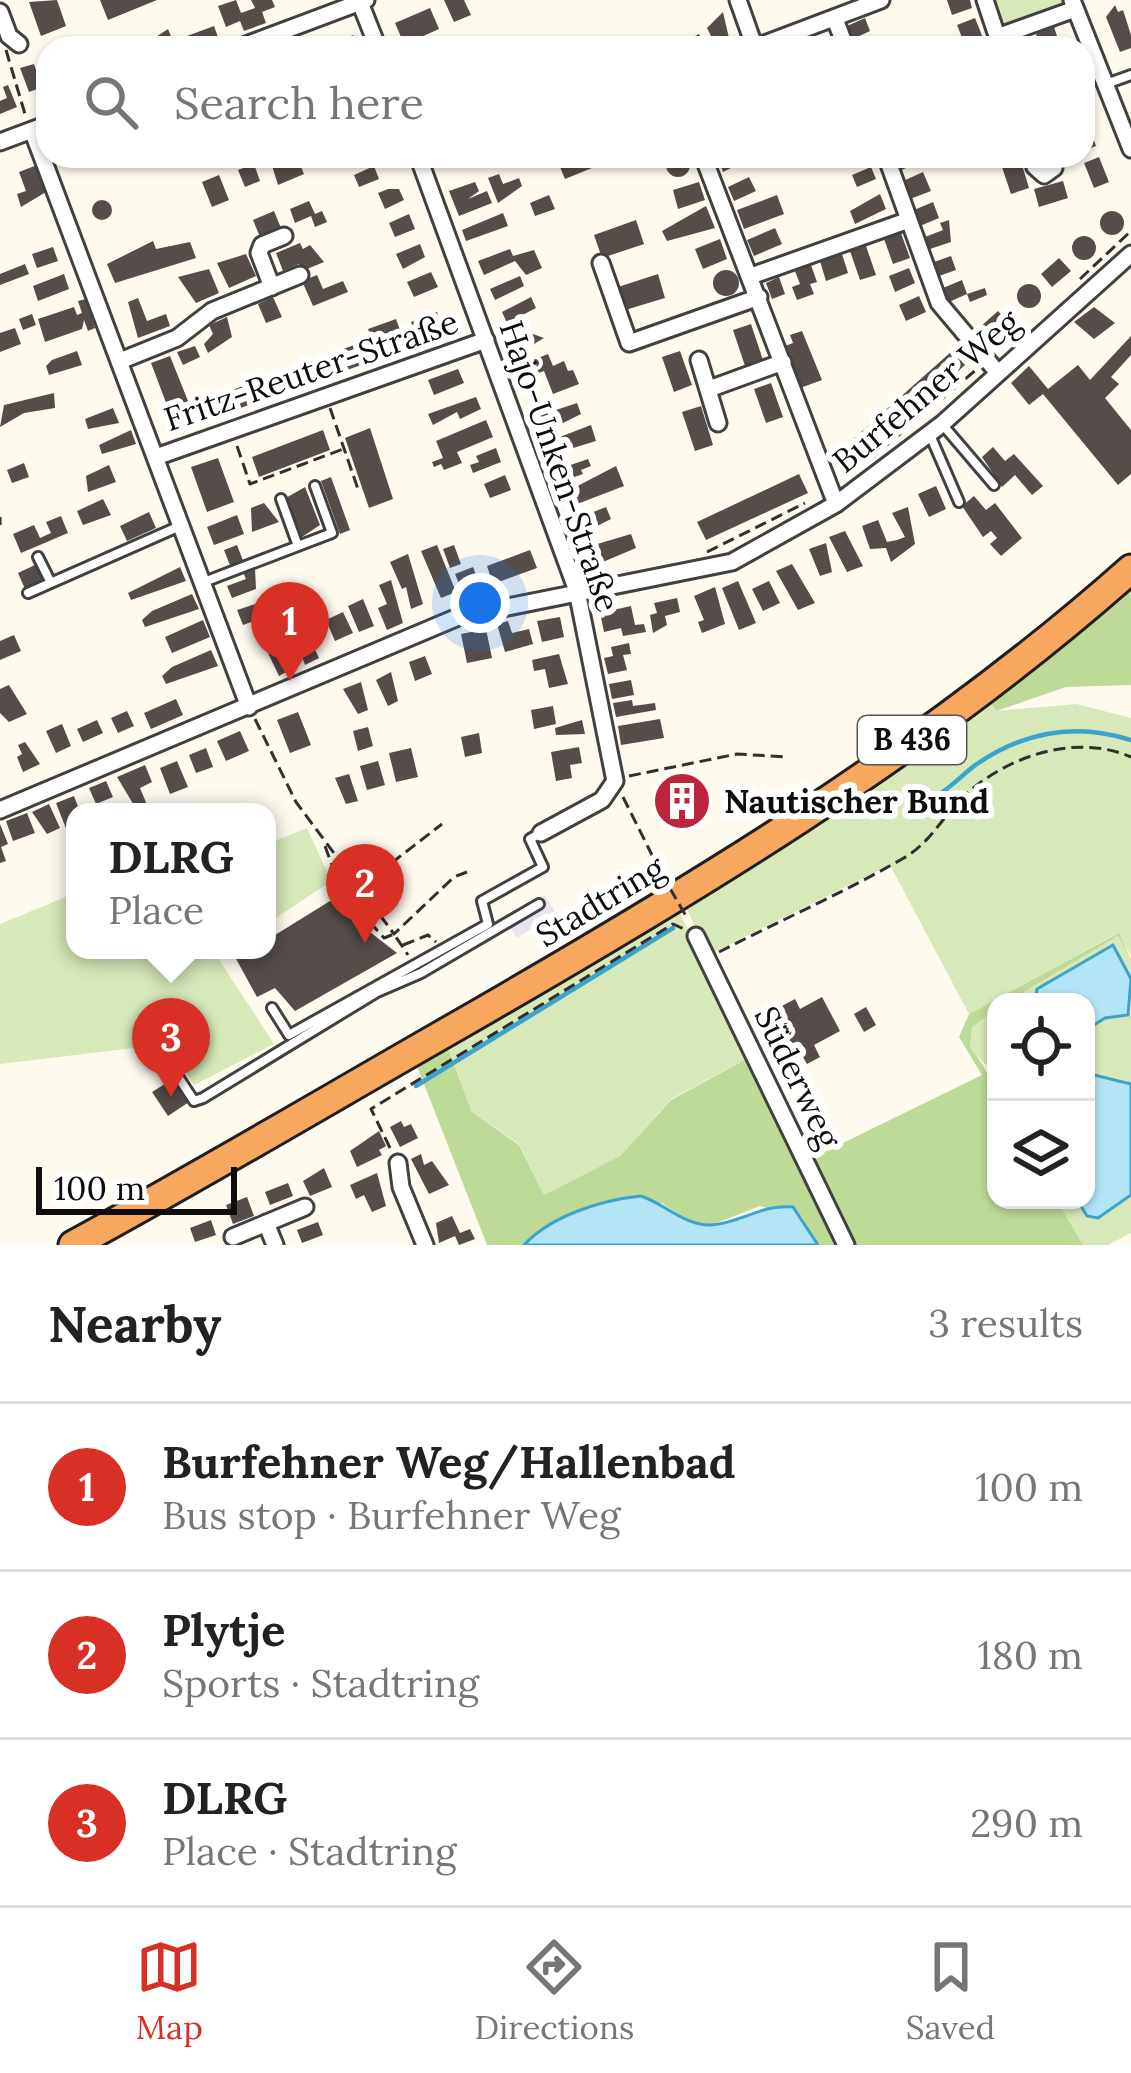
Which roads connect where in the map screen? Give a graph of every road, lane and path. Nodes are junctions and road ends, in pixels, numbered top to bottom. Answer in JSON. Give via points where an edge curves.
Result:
{"nodes":[{"id":1,"x":738,"y":0,"type":"edge"},
{"id":2,"x":881,"y":0,"type":"edge"},
{"id":3,"x":985,"y":0,"type":"edge"},
{"id":4,"x":362,"y":1,"type":"edge"},
{"id":5,"x":1074,"y":4,"type":"edge"},
{"id":6,"x":0,"y":12,"type":"edge"},
{"id":7,"x":835,"y":19,"type":"junction"},
{"id":8,"x":270,"y":36,"type":"edge"},
{"id":9,"x":374,"y":36,"type":"edge"},
{"id":10,"x":750,"y":36,"type":"edge"},
{"id":11,"x":788,"y":36,"type":"edge"},
{"id":12,"x":841,"y":36,"type":"edge"},
{"id":13,"x":997,"y":36,"type":"edge"},
{"id":14,"x":1011,"y":36,"type":"edge"},
{"id":15,"x":1087,"y":36,"type":"edge"},
{"id":16,"x":14,"y":40,"type":"joint"},
{"id":17,"x":1095,"y":56,"type":"edge"},
{"id":18,"x":1131,"y":75,"type":"edge"},
{"id":19,"x":1106,"y":84,"type":"junction"},
{"id":20,"x":36,"y":119,"type":"edge"},
{"id":21,"x":36,"y":128,"type":"edge"},
{"id":22,"x":0,"y":142,"type":"edge"},
{"id":23,"x":1131,"y":148,"type":"edge"},
{"id":24,"x":54,"y":168,"type":"edge"},
{"id":25,"x":422,"y":168,"type":"edge"},
{"id":26,"x":708,"y":168,"type":"edge"},
{"id":27,"x":890,"y":168,"type":"edge"},
{"id":28,"x":909,"y":220,"type":"junction"},
{"id":29,"x":1131,"y":231,"type":"edge"},
{"id":30,"x":284,"y":236,"type":"dead end"},
{"id":31,"x":1131,"y":254,"type":"edge"},
{"id":32,"x":601,"y":263,"type":"dead end"},
{"id":33,"x":300,"y":275,"type":"dead end"},
{"id":34,"x":751,"y":275,"type":"junction"},
{"id":35,"x":1081,"y":278,"type":"dead end"},
{"id":36,"x":272,"y":287,"type":"junction"},
{"id":37,"x":759,"y":297,"type":"junction"},
{"id":38,"x":486,"y":340,"type":"junction"},
{"id":39,"x":984,"y":356,"type":"junction"},
{"id":40,"x":699,"y":360,"type":"dead end"},
{"id":41,"x":120,"y":361,"type":"junction"},
{"id":42,"x":783,"y":362,"type":"junction"},
{"id":43,"x":998,"y":373,"type":"junction"},
{"id":44,"x":709,"y":389,"type":"junction"},
{"id":45,"x":325,"y":395,"type":"junction"},
{"id":46,"x":718,"y":423,"type":"dead end"},
{"id":47,"x":231,"y":428,"type":"junction"},
{"id":48,"x":936,"y":429,"type":"junction"},
{"id":49,"x":346,"y":448,"type":"junction"},
{"id":50,"x":156,"y":457,"type":"junction"},
{"id":51,"x":859,"y":468,"type":"dead end"},
{"id":52,"x":828,"y":484,"type":"junction"},
{"id":53,"x":994,"y":484,"type":"dead end"},
{"id":54,"x":315,"y":486,"type":"dead end"},
{"id":55,"x":359,"y":492,"type":"dead end"},
{"id":56,"x":281,"y":499,"type":"dead end"},
{"id":57,"x":959,"y":502,"type":"dead end"},
{"id":58,"x":836,"y":504,"type":"junction"},
{"id":59,"x":0,"y":517,"type":"edge"},
{"id":60,"x":0,"y":525,"type":"edge"},
{"id":61,"x":182,"y":526,"type":"junction"},
{"id":62,"x":298,"y":546,"type":"junction"},
{"id":63,"x":38,"y":557,"type":"dead end"},
{"id":64,"x":713,"y":559,"type":"dead end"},
{"id":65,"x":1131,"y":568,"type":"edge"},
{"id":66,"x":50,"y":583,"type":"junction"},
{"id":67,"x":202,"y":583,"type":"junction"},
{"id":68,"x":577,"y":591,"type":"junction"},
{"id":69,"x":28,"y":593,"type":"dead end"},
{"id":70,"x":249,"y":707,"type":"junction"},
{"id":71,"x":787,"y":757,"type":"dead end"},
{"id":72,"x":1131,"y":757,"type":"edge"},
{"id":73,"x":614,"y":784,"type":"junction"},
{"id":74,"x":0,"y":810,"type":"edge"},
{"id":75,"x":442,"y":824,"type":"dead end"},
{"id":76,"x":541,"y":833,"type":"joint"},
{"id":77,"x":322,"y":839,"type":"junction"},
{"id":78,"x":467,"y":872,"type":"dead end"},
{"id":79,"x":357,"y":880,"type":"junction"},
{"id":80,"x":362,"y":886,"type":"junction"},
{"id":81,"x":341,"y":890,"type":"junction"},
{"id":82,"x":539,"y":904,"type":"dead end"},
{"id":83,"x":490,"y":916,"type":"junction"},
{"id":84,"x":686,"y":916,"type":"dead end"},
{"id":85,"x":497,"y":930,"type":"junction"},
{"id":86,"x":394,"y":934,"type":"junction"},
{"id":87,"x":696,"y":936,"type":"joint"},
{"id":88,"x":401,"y":946,"type":"junction"},
{"id":89,"x":444,"y":949,"type":"junction"},
{"id":90,"x":408,"y":955,"type":"dead end"},
{"id":91,"x":706,"y":958,"type":"junction"},
{"id":92,"x":272,"y":1008,"type":"dead end"},
{"id":93,"x":169,"y":1063,"type":"dead end"},
{"id":94,"x":398,"y":1163,"type":"joint"},
{"id":95,"x":305,"y":1207,"type":"dead end"},
{"id":96,"x":266,"y":1223,"type":"junction"},
{"id":97,"x":233,"y":1237,"type":"dead end"},
{"id":98,"x":73,"y":1245,"type":"edge"},
{"id":99,"x":275,"y":1245,"type":"edge"},
{"id":100,"x":424,"y":1245,"type":"edge"},
{"id":101,"x":846,"y":1245,"type":"edge"}],
"edges":[{"from":1,"to":10,"type":"street"},
{"from":2,"to":7,"type":"street"},
{"from":3,"to":13,"type":"street"},
{"from":4,"to":8,"type":"street"},
{"from":4,"to":9,"type":"street"},
{"from":5,"to":14,"type":"street"},
{"from":5,"to":15,"type":"street"},
{"from":6,"to":16,"type":"street"},
{"from":7,"to":11,"type":"street"},
{"from":7,"to":12,"type":"street"},
{"from":16,"to":20,"type":"path","via":[[5,55]]},
{"from":17,"to":19,"type":"street"},
{"from":18,"to":19,"type":"lane"},
{"from":19,"to":23,"type":"street"},
{"from":21,"to":22,"type":"street"},
{"from":24,"to":41,"type":"street"},
{"from":25,"to":38,"type":"street","name":"Hajo-Unken-Straße"},
{"from":26,"to":34,"type":"street"},
{"from":27,"to":28,"type":"street"},
{"from":28,"to":34,"type":"street"},
{"from":28,"to":39,"type":"street","via":[[939,303]]},
{"from":29,"to":35,"type":"path"},
{"from":30,"to":36,"type":"street","via":[[259,254]]},
{"from":31,"to":43,"type":"street","name":"Burfehner Weg"},
{"from":32,"to":37,"type":"street","via":[[629,343]]},
{"from":33,"to":36,"type":"street"},
{"from":34,"to":37,"type":"street"},
{"from":36,"to":41,"type":"street"},
{"from":37,"to":42,"type":"street"},
{"from":38,"to":45,"type":"street","name":"Fritz-Reuter-Straße"},
{"from":38,"to":68,"type":"street","name":"Hajo-Unken-Straße"},
{"from":39,"to":43,"type":"street"},
{"from":39,"to":51,"type":"path"},
{"from":40,"to":44,"type":"street"},
{"from":41,"to":50,"type":"street"},
{"from":42,"to":44,"type":"street"},
{"from":42,"to":52,"type":"street"},
{"from":43,"to":48,"type":"street","name":"Burfehner Weg"},
{"from":44,"to":46,"type":"street"},
{"from":45,"to":47,"type":"street","name":"Fritz-Reuter-Straße"},
{"from":45,"to":49,"type":"path"},
{"from":47,"to":49,"type":"path","via":[[250,484]]},
{"from":47,"to":50,"type":"street","name":"Fritz-Reuter-Straße"},
{"from":48,"to":53,"type":"lane"},
{"from":48,"to":57,"type":"lane"},
{"from":48,"to":58,"type":"street","name":"Burfehner Weg"},
{"from":49,"to":55,"type":"path"},
{"from":50,"to":61,"type":"street"},
{"from":52,"to":58,"type":"street"},
{"from":52,"to":64,"type":"path","via":[[822,496],[696,562]]},
{"from":54,"to":62,"type":"lane","via":[[332,533]]},
{"from":56,"to":62,"type":"lane"},
{"from":58,"to":68,"type":"street","name":"Burfehner Weg","via":[[732,562]]},
{"from":59,"to":60,"type":"path"},
{"from":61,"to":66,"type":"lane"},
{"from":61,"to":67,"type":"street"},
{"from":62,"to":67,"type":"lane"},
{"from":63,"to":66,"type":"lane"},
{"from":65,"to":98,"type":"highway","name":"Stadtring","number":"B 436","via":[[1075,619],[836,796],[729,865]]},
{"from":66,"to":69,"type":"lane"},
{"from":67,"to":70,"type":"street"},
{"from":68,"to":70,"type":"street","name":"Burfehner Weg","via":[[458,617]]},
{"from":68,"to":73,"type":"street","name":"Hajo-Unken-Straße"},
{"from":70,"to":74,"type":"street","name":"Burfehner Weg"},
{"from":70,"to":77,"type":"path"},
{"from":71,"to":73,"type":"path","via":[[737,754]]},
{"from":72,"to":91,"type":"path","via":[[1086,747],[1006,765],[904,858]]},
{"from":73,"to":76,"type":"street","via":[[602,800]]},
{"from":73,"to":84,"type":"path","bridge":true},
{"from":75,"to":80,"type":"path"},
{"from":76,"to":83,"type":"lane","via":[[530,839],[543,868],[482,901]]},
{"from":77,"to":79,"type":"path"},
{"from":77,"to":81,"type":"path"},
{"from":78,"to":86,"type":"path"},
{"from":79,"to":80,"type":"path"},
{"from":79,"to":81,"type":"path"},
{"from":80,"to":86,"type":"path"},
{"from":81,"to":86,"type":"path","via":[[384,938]]},
{"from":82,"to":85,"type":"lane"},
{"from":83,"to":85,"type":"lane"},
{"from":83,"to":89,"type":"lane"},
{"from":85,"to":93,"type":"lane","via":[[203,1098],[194,1101]]},
{"from":86,"to":88,"type":"path"},
{"from":87,"to":91,"type":"street","name":"Süderweg"},
{"from":87,"to":94,"type":"path","via":[[674,924],[371,1109]]},
{"from":88,"to":89,"type":"path","via":[[428,935]]},
{"from":88,"to":90,"type":"path"},
{"from":89,"to":92,"type":"lane","via":[[289,1035]]},
{"from":91,"to":101,"type":"street","name":"Süderweg"},
{"from":94,"to":100,"type":"street"},
{"from":95,"to":96,"type":"street"},
{"from":96,"to":97,"type":"street"},
{"from":96,"to":99,"type":"street"}]}
